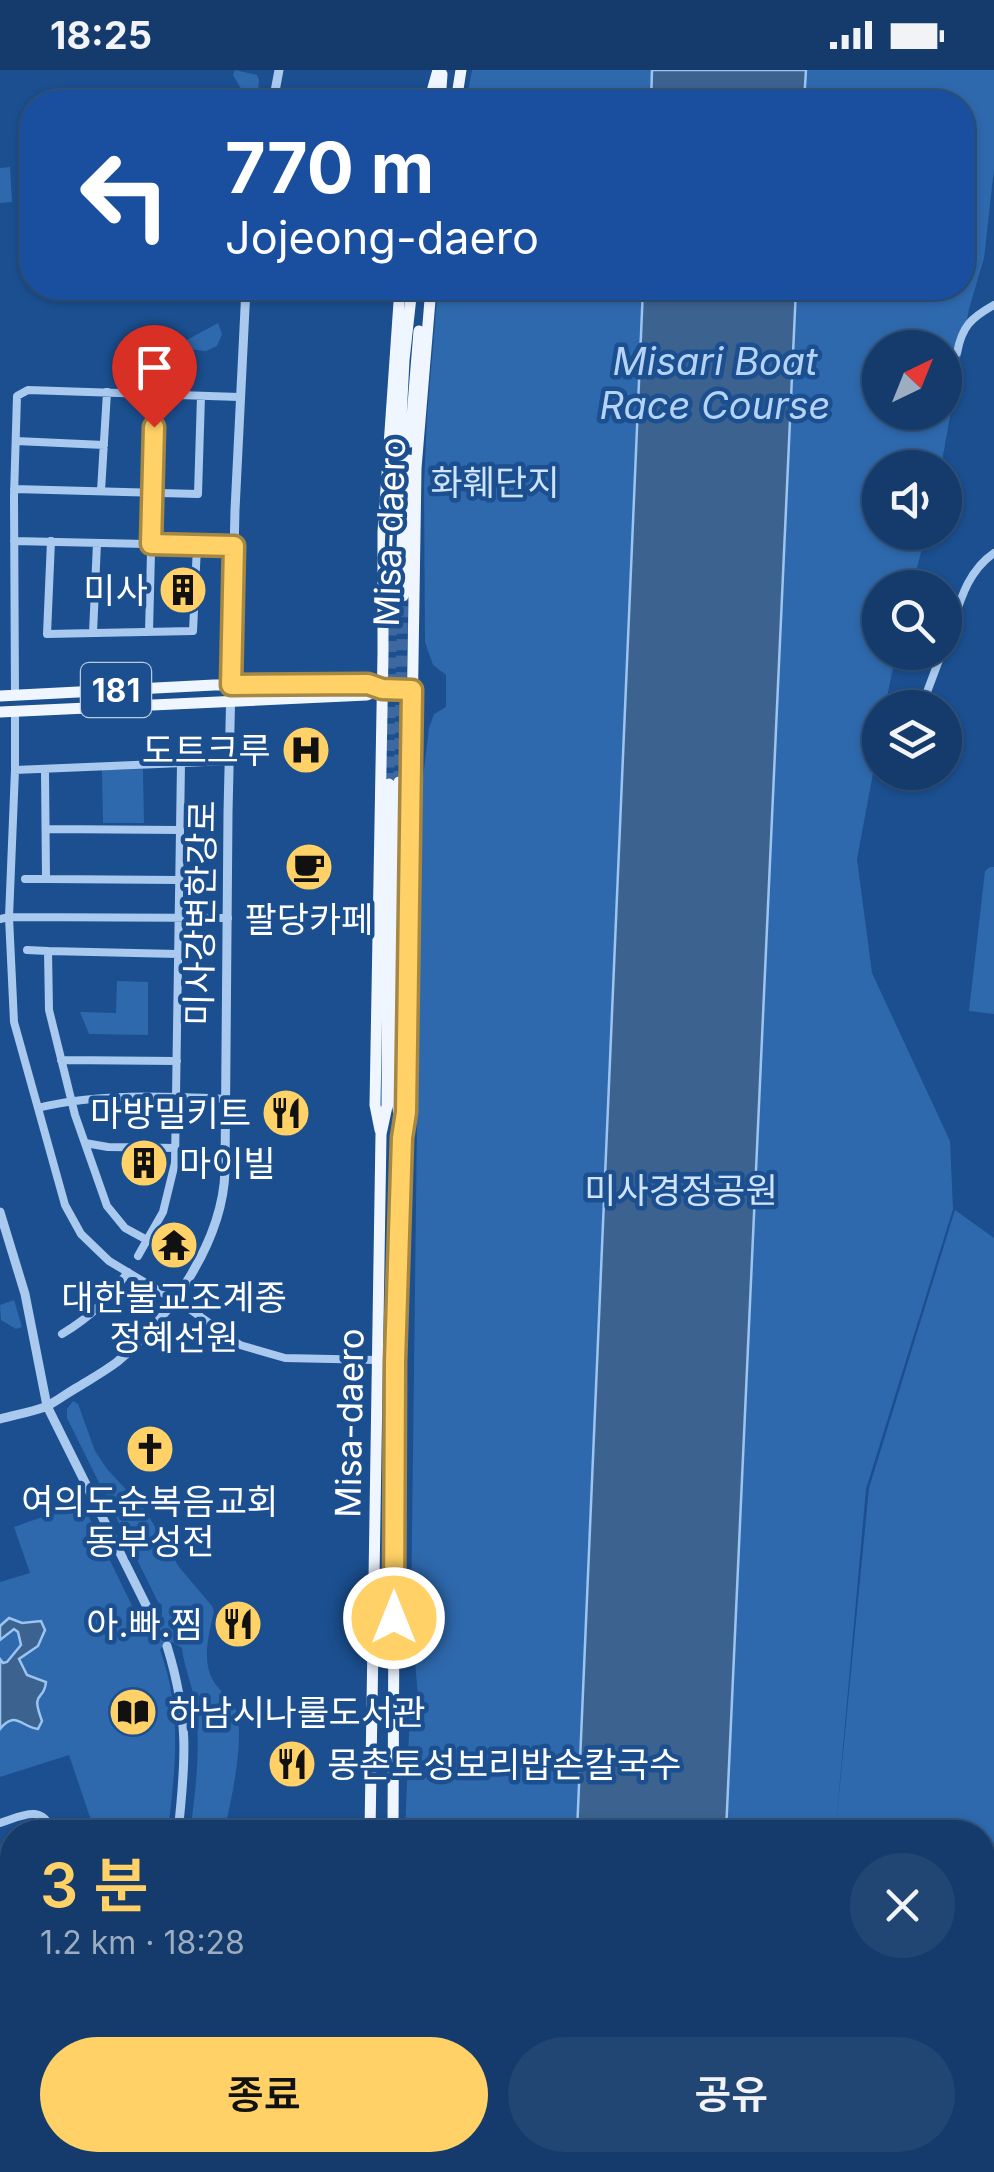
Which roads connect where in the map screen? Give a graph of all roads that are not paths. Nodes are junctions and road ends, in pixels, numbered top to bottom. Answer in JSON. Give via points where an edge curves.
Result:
{"nodes":[{"id":1,"x":245,"y":300,"type":"edge"},
{"id":2,"x":399,"y":300,"type":"edge"},
{"id":3,"x":411,"y":300,"type":"edge"},
{"id":4,"x":426,"y":300,"type":"edge"},
{"id":5,"x":427,"y":300,"type":"edge"},
{"id":6,"x":994,"y":305,"type":"edge"},
{"id":7,"x":962,"y":334,"type":"edge"},
{"id":8,"x":107,"y":392,"type":"junction"},
{"id":9,"x":155,"y":394,"type":"junction"},
{"id":10,"x":202,"y":396,"type":"junction"},
{"id":11,"x":239,"y":397,"type":"junction"},
{"id":12,"x":16,"y":441,"type":"junction"},
{"id":13,"x":104,"y":445,"type":"junction"},
{"id":14,"x":14,"y":489,"type":"junction"},
{"id":15,"x":101,"y":491,"type":"junction"},
{"id":16,"x":152,"y":493,"type":"junction"},
{"id":17,"x":14,"y":540,"type":"junction"},
{"id":18,"x":51,"y":542,"type":"junction"},
{"id":19,"x":97,"y":543,"type":"junction"},
{"id":20,"x":151,"y":544,"type":"junction"},
{"id":21,"x":196,"y":546,"type":"junction"},
{"id":22,"x":234,"y":546,"type":"junction"},
{"id":23,"x":994,"y":552,"type":"edge"},
{"id":24,"x":415,"y":588,"type":"junction"},
{"id":25,"x":393,"y":594,"type":"junction"},
{"id":26,"x":962,"y":596,"type":"edge"},
{"id":27,"x":150,"y":632,"type":"junction"},
{"id":28,"x":93,"y":633,"type":"junction"},
{"id":29,"x":231,"y":685,"type":"junction"},
{"id":30,"x":382,"y":689,"type":"junction"},
{"id":31,"x":412,"y":690,"type":"junction"},
{"id":32,"x":16,"y":695,"type":"junction"},
{"id":33,"x":0,"y":696,"type":"edge"},
{"id":34,"x":231,"y":700,"type":"junction"},
{"id":35,"x":0,"y":712,"type":"edge"},
{"id":36,"x":15,"y":712,"type":"junction"},
{"id":37,"x":230,"y":761,"type":"junction"},
{"id":38,"x":181,"y":763,"type":"junction"},
{"id":39,"x":15,"y":770,"type":"junction"},
{"id":40,"x":45,"y":770,"type":"junction"},
{"id":41,"x":46,"y":829,"type":"junction"},
{"id":42,"x":180,"y":830,"type":"junction"},
{"id":43,"x":25,"y":879,"type":"dead end"},
{"id":44,"x":46,"y":879,"type":"junction"},
{"id":45,"x":180,"y":880,"type":"junction"},
{"id":46,"x":4,"y":918,"type":"edge"},
{"id":47,"x":179,"y":918,"type":"junction"},
{"id":48,"x":228,"y":918,"type":"junction"},
{"id":49,"x":27,"y":950,"type":"dead end"},
{"id":50,"x":48,"y":951,"type":"junction"},
{"id":51,"x":178,"y":954,"type":"junction"},
{"id":52,"x":14,"y":1022,"type":"junction"},
{"id":53,"x":0,"y":1025,"type":"edge"},
{"id":54,"x":62,"y":1060,"type":"junction"},
{"id":55,"x":177,"y":1061,"type":"junction"},
{"id":56,"x":177,"y":1098,"type":"junction"},
{"id":57,"x":226,"y":1099,"type":"junction"},
{"id":58,"x":71,"y":1100,"type":"junction"},
{"id":59,"x":38,"y":1108,"type":"junction"},
{"id":60,"x":381,"y":1134,"type":"junction"},
{"id":61,"x":402,"y":1138,"type":"junction"},
{"id":62,"x":85,"y":1143,"type":"junction"},
{"id":63,"x":176,"y":1148,"type":"junction"},
{"id":64,"x":0,"y":1212,"type":"edge"},
{"id":65,"x":147,"y":1240,"type":"junction"},
{"id":66,"x":138,"y":1256,"type":"dead end"},
{"id":67,"x":128,"y":1272,"type":"junction"},
{"id":68,"x":175,"y":1300,"type":"junction"},
{"id":69,"x":62,"y":1334,"type":"dead end"},
{"id":70,"x":377,"y":1360,"type":"junction"},
{"id":71,"x":46,"y":1406,"type":"junction"},
{"id":72,"x":0,"y":1419,"type":"edge"},
{"id":73,"x":154,"y":1619,"type":"tunnel mouth"},
{"id":74,"x":167,"y":1646,"type":"tunnel mouth"},
{"id":75,"x":9,"y":1820,"type":"edge"},
{"id":76,"x":47,"y":1820,"type":"edge"},
{"id":77,"x":179,"y":1820,"type":"edge"},
{"id":78,"x":370,"y":1820,"type":"edge"},
{"id":79,"x":393,"y":1820,"type":"edge"}],
"edges":[{"from":1,"to":11,"type":"street","name":"미사강변한강로"},
{"from":2,"to":25,"type":"main road","name":"Misa-daero","via":[[383,532]]},
{"from":3,"to":25,"type":"main road","name":"Misa-daero"},
{"from":4,"to":25,"type":"main road","name":"Misa-daero","via":[[404,548]]},
{"from":5,"to":24,"type":"main road","name":"Misa-daero"},
{"from":6,"to":7,"type":"street"},
{"from":8,"to":9,"type":"street"},
{"from":8,"to":12,"type":"street","via":[[24,391],[18,396]]},
{"from":8,"to":13,"type":"street"},
{"from":9,"to":10,"type":"street"},
{"from":9,"to":16,"type":"street"},
{"from":10,"to":11,"type":"street"},
{"from":10,"to":16,"type":"street","via":[[198,494]]},
{"from":11,"to":22,"type":"street","name":"미사강변한강로"},
{"from":12,"to":13,"type":"street"},
{"from":12,"to":14,"type":"street"},
{"from":13,"to":15,"type":"street"},
{"from":14,"to":15,"type":"street"},
{"from":14,"to":17,"type":"street"},
{"from":15,"to":16,"type":"street"},
{"from":16,"to":20,"type":"street"},
{"from":17,"to":18,"type":"street"},
{"from":17,"to":32,"type":"street"},
{"from":18,"to":19,"type":"street"},
{"from":18,"to":28,"type":"street","via":[[47,634]]},
{"from":19,"to":20,"type":"street"},
{"from":19,"to":28,"type":"street"},
{"from":20,"to":21,"type":"street"},
{"from":20,"to":27,"type":"street"},
{"from":21,"to":22,"type":"street"},
{"from":21,"to":27,"type":"street","via":[[193,631]]},
{"from":22,"to":29,"type":"street","name":"미사강변한강로"},
{"from":23,"to":26,"type":"street"},
{"from":24,"to":25,"type":"main road","via":[[405,602],[389,602]]},
{"from":24,"to":31,"type":"main road","name":"Misa-daero"},
{"from":25,"to":30,"type":"main road","name":"Misa-daero"},
{"from":27,"to":28,"type":"street"},
{"from":29,"to":30,"type":"main road","number":"181"},
{"from":29,"to":32,"type":"main road","number":"181"},
{"from":29,"to":34,"type":"street","name":"미사강변한강로"},
{"from":30,"to":31,"type":"main road","number":"181"},
{"from":30,"to":34,"type":"main road","number":"181"},
{"from":30,"to":60,"type":"main road","name":"Misa-daero","via":[[375,1105]]},
{"from":31,"to":61,"type":"main road","name":"Misa-daero"},
{"from":32,"to":33,"type":"main road","number":"181"},
{"from":34,"to":36,"type":"main road","number":"181"},
{"from":34,"to":37,"type":"street","name":"미사강변한강로"},
{"from":35,"to":36,"type":"main road","number":"181"},
{"from":36,"to":39,"type":"street"},
{"from":37,"to":38,"type":"street"},
{"from":37,"to":48,"type":"street","name":"미사강변한강로"},
{"from":38,"to":40,"type":"street"},
{"from":38,"to":42,"type":"street"},
{"from":39,"to":40,"type":"street"},
{"from":39,"to":46,"type":"street"},
{"from":40,"to":41,"type":"street"},
{"from":41,"to":42,"type":"street"},
{"from":41,"to":44,"type":"street"},
{"from":42,"to":45,"type":"street"},
{"from":43,"to":44,"type":"street"},
{"from":44,"to":45,"type":"street"},
{"from":45,"to":47,"type":"street"},
{"from":46,"to":47,"type":"street"},
{"from":46,"to":52,"type":"street"},
{"from":47,"to":48,"type":"street"},
{"from":47,"to":51,"type":"street"},
{"from":48,"to":57,"type":"street","name":"미사강변한강로"},
{"from":49,"to":50,"type":"street"},
{"from":50,"to":51,"type":"street"},
{"from":50,"to":54,"type":"street","via":[[49,1010]]},
{"from":51,"to":55,"type":"street"},
{"from":52,"to":53,"type":"street"},
{"from":52,"to":59,"type":"street"},
{"from":54,"to":55,"type":"street"},
{"from":54,"to":58,"type":"street"},
{"from":55,"to":56,"type":"street"},
{"from":56,"to":57,"type":"street"},
{"from":56,"to":58,"type":"street"},
{"from":56,"to":63,"type":"street"},
{"from":57,"to":68,"type":"street","name":"미사강변한강로","via":[[225,1179],[216,1219]]},
{"from":58,"to":59,"type":"street"},
{"from":58,"to":62,"type":"street"},
{"from":59,"to":67,"type":"street","via":[[72,1219],[92,1246]]},
{"from":60,"to":61,"type":"main road","name":"Misa-daero","via":[[394,783]]},
{"from":60,"to":70,"type":"main road","name":"Misa-daero"},
{"from":61,"to":79,"type":"main road","name":"Misa-daero"},
{"from":62,"to":63,"type":"street"},
{"from":62,"to":65,"type":"street","via":[[107,1206],[125,1228]]},
{"from":63,"to":65,"type":"street","via":[[163,1212]]},
{"from":64,"to":71,"type":"street","via":[[25,1294]]},
{"from":65,"to":66,"type":"street"},
{"from":67,"to":68,"type":"street"},
{"from":67,"to":69,"type":"street","via":[[108,1300]]},
{"from":68,"to":70,"type":"street","via":[[240,1345],[285,1358]]},
{"from":68,"to":71,"type":"street","name":"미사강변한강로","via":[[116,1363]]},
{"from":70,"to":78,"type":"main road","name":"Misa-daero"},
{"from":71,"to":72,"type":"street","name":"미사강변한강로"},
{"from":71,"to":73,"type":"street"},
{"from":74,"to":77,"type":"street","via":[[184,1729]]},
{"from":75,"to":76,"type":"street","via":[[29,1813]]}]}
